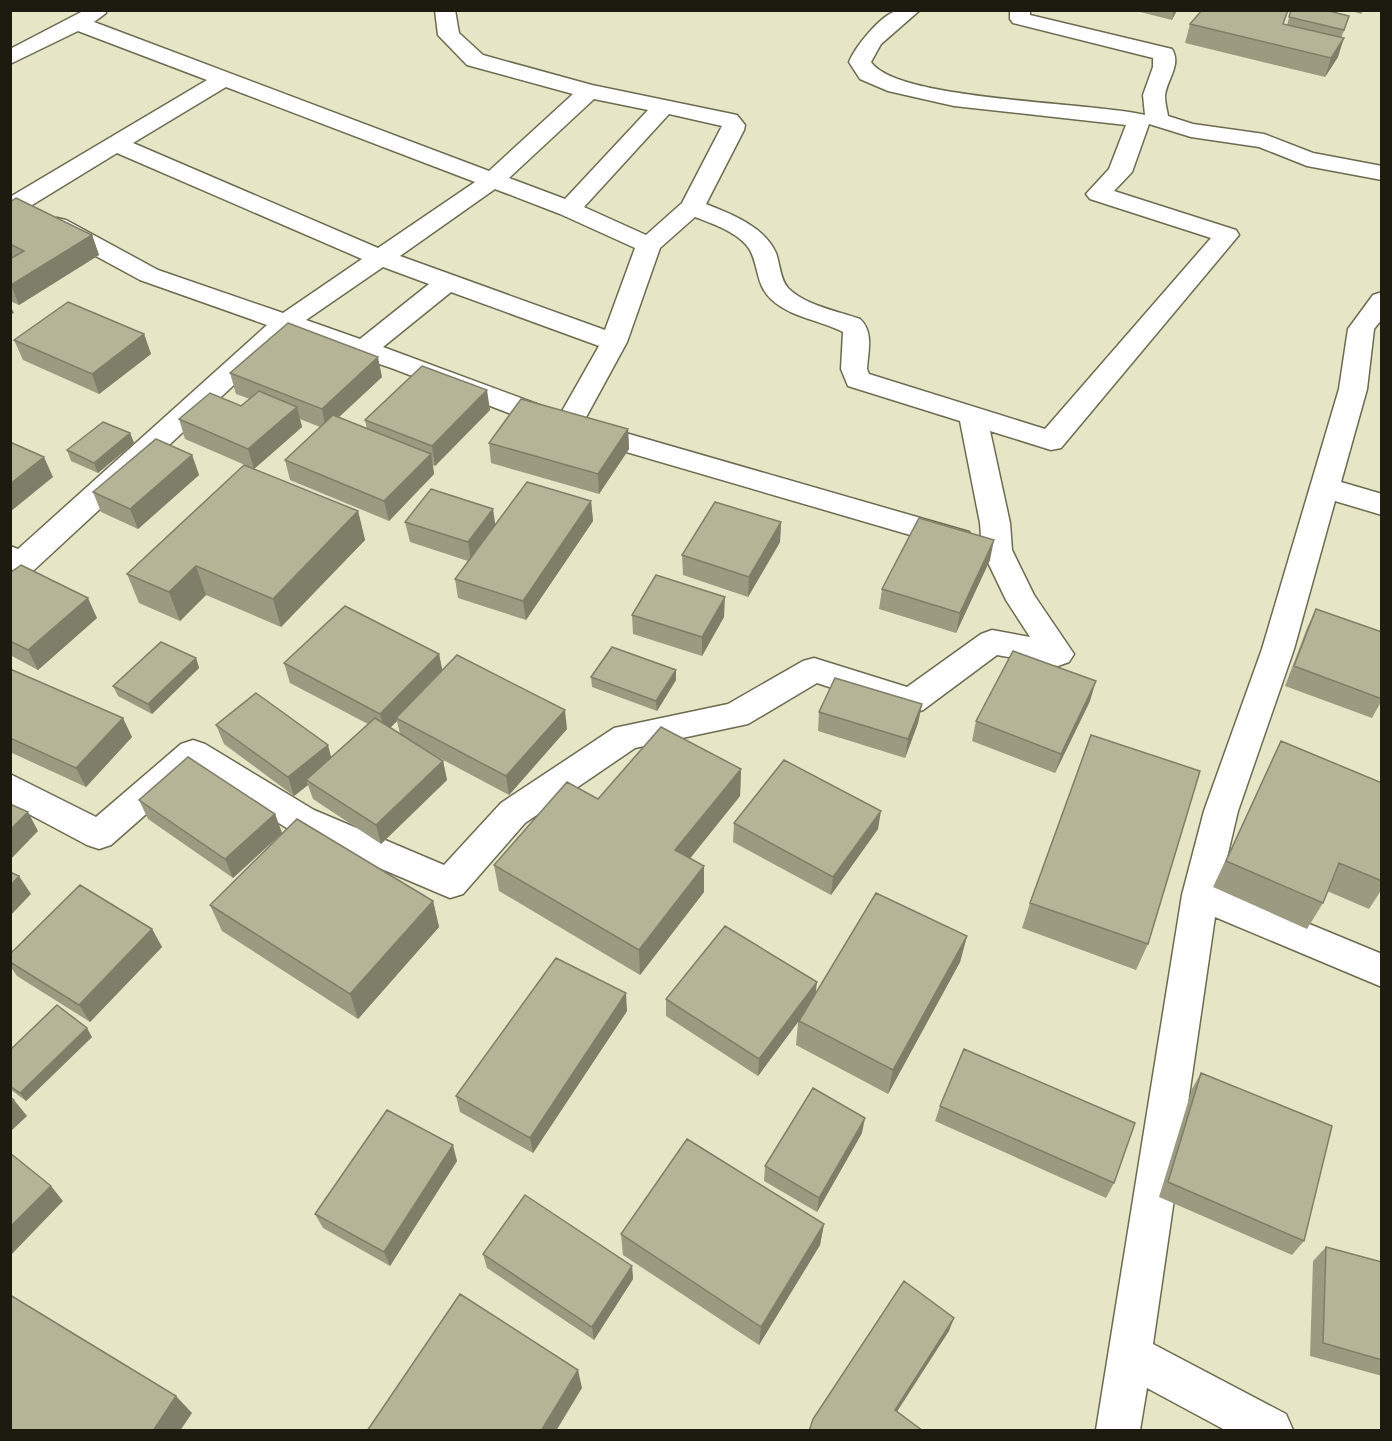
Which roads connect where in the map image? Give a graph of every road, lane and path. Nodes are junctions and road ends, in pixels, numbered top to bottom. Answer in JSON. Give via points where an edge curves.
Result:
{"nodes":[{"id":1,"x":100,"y":10,"type":"edge"},
{"id":2,"x":445,"y":10,"type":"edge"},
{"id":3,"x":910,"y":10,"type":"edge"},
{"id":4,"x":1020,"y":10,"type":"edge"},
{"id":5,"x":77,"y":23,"type":"junction"},
{"id":6,"x":10,"y":58,"type":"edge"},
{"id":7,"x":223,"y":79,"type":"junction"},
{"id":8,"x":589,"y":91,"type":"junction"},
{"id":9,"x":664,"y":106,"type":"junction"},
{"id":10,"x":115,"y":144,"type":"junction"},
{"id":11,"x":1382,"y":173,"type":"edge"},
{"id":12,"x":493,"y":180,"type":"junction"},
{"id":13,"x":13,"y":206,"type":"edge"},
{"id":14,"x":692,"y":207,"type":"junction"},
{"id":15,"x":569,"y":209,"type":"junction"},
{"id":16,"x":649,"y":245,"type":"junction"},
{"id":17,"x":381,"y":257,"type":"junction"},
{"id":18,"x":447,"y":282,"type":"junction"},
{"id":19,"x":1382,"y":300,"type":"edge"},
{"id":20,"x":285,"y":323,"type":"junction"},
{"id":21,"x":1371,"y":333,"type":"edge"},
{"id":22,"x":614,"y":342,"type":"junction"},
{"id":23,"x":364,"y":349,"type":"junction"},
{"id":24,"x":973,"y":416,"type":"junction"},
{"id":25,"x":568,"y":426,"type":"junction"},
{"id":26,"x":1325,"y":487,"type":"junction"},
{"id":27,"x":1382,"y":505,"type":"edge"},
{"id":28,"x":997,"y":550,"type":"junction"},
{"id":29,"x":10,"y":556,"type":"edge"},
{"id":30,"x":10,"y":788,"type":"edge"},
{"id":31,"x":1200,"y":895,"type":"junction"},
{"id":32,"x":1382,"y":971,"type":"edge"},
{"id":33,"x":1129,"y":1355,"type":"junction"},
{"id":34,"x":1118,"y":1431,"type":"edge"},
{"id":35,"x":1270,"y":1431,"type":"edge"}],
"edges":[{"from":1,"to":5,"type":"street"},
{"from":2,"to":8,"type":"street","via":[[449,35],[475,60]]},
{"from":3,"to":24,"type":"street","via":[[862,52],[860,62],[868,74],[888,84],[954,99],[1139,120],[1120,172],[1098,194],[1227,235],[1051,441]]},
{"from":4,"to":11,"type":"street","via":[[1020,19],[1164,54],[1164,67],[1154,95],[1157,120],[1191,130],[1264,141],[1307,159]]},
{"from":5,"to":6,"type":"street"},
{"from":5,"to":7,"type":"street"},
{"from":7,"to":10,"type":"street"},
{"from":7,"to":12,"type":"street"},
{"from":8,"to":9,"type":"street"},
{"from":8,"to":12,"type":"street"},
{"from":9,"to":14,"type":"street","via":[[717,116],[734,125]]},
{"from":9,"to":15,"type":"street"},
{"from":10,"to":13,"type":"street"},
{"from":10,"to":17,"type":"street"},
{"from":12,"to":15,"type":"street"},
{"from":12,"to":17,"type":"street"},
{"from":13,"to":20,"type":"street","via":[[29,210],[149,275]]},
{"from":14,"to":16,"type":"street"},
{"from":14,"to":24,"type":"street","via":[[740,229],[761,248],[777,292],[856,330],[854,369],[858,380]]},
{"from":15,"to":16,"type":"street"},
{"from":16,"to":22,"type":"street"},
{"from":17,"to":18,"type":"street"},
{"from":17,"to":20,"type":"street"},
{"from":18,"to":22,"type":"street"},
{"from":18,"to":23,"type":"street"},
{"from":19,"to":21,"type":"street"},
{"from":20,"to":23,"type":"street"},
{"from":20,"to":29,"type":"street","via":[[22,562]]},
{"from":21,"to":26,"type":"street"},
{"from":22,"to":25,"type":"street"},
{"from":23,"to":25,"type":"street"},
{"from":24,"to":28,"type":"street"},
{"from":25,"to":28,"type":"street"},
{"from":26,"to":27,"type":"street"},
{"from":26,"to":31,"type":"street","via":[[1278,649],[1221,811]]},
{"from":28,"to":30,"type":"street","via":[[1021,600],[1058,654],[992,642],[911,701],[814,670],[736,716],[626,737],[513,813],[450,883],[302,820],[193,753],[99,835]]},
{"from":31,"to":32,"type":"street"},
{"from":31,"to":33,"type":"street"},
{"from":33,"to":34,"type":"street"},
{"from":33,"to":35,"type":"street"}]}
